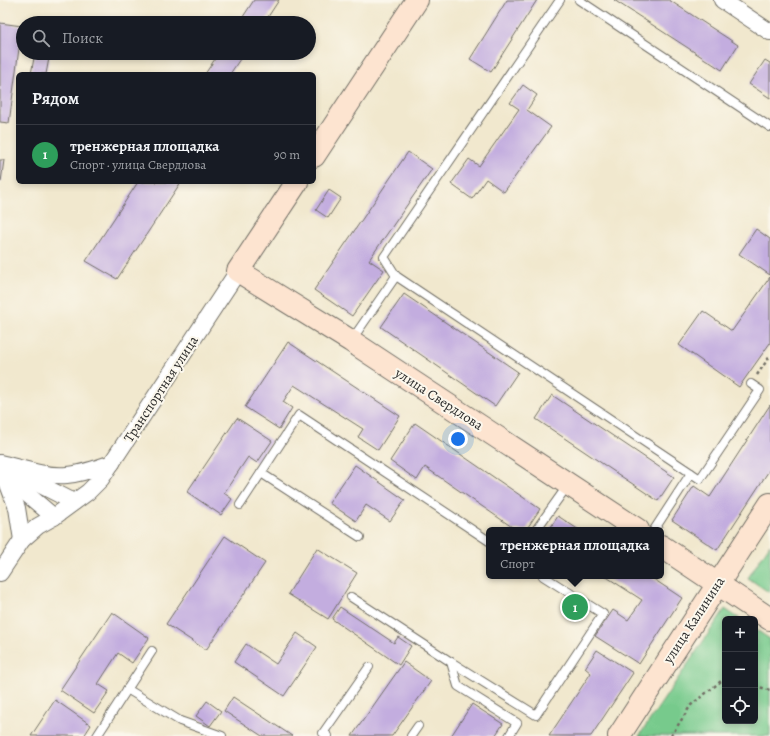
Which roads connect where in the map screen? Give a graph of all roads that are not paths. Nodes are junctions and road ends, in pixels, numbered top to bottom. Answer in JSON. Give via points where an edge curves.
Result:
{"nodes":[{"id":1,"x":417,"y":0,"type":"edge"},
{"id":2,"x":560,"y":0,"type":"edge"},
{"id":3,"x":579,"y":0,"type":"edge"},
{"id":4,"x":722,"y":0,"type":"edge"},
{"id":5,"x":770,"y":32,"type":"edge"},
{"id":6,"x":770,"y":128,"type":"edge"},
{"id":7,"x":316,"y":153,"type":"edge"},
{"id":8,"x":296,"y":184,"type":"edge"},
{"id":9,"x":238,"y":271,"type":"junction"},
{"id":10,"x":396,"y":276,"type":"junction"},
{"id":11,"x":351,"y":341,"type":"junction"},
{"id":12,"x":751,"y":384,"type":"road end"},
{"id":13,"x":112,"y":464,"type":"junction"},
{"id":14,"x":1,"y":468,"type":"edge"},
{"id":15,"x":261,"y":473,"type":"junction"},
{"id":16,"x":691,"y":473,"type":"junction"},
{"id":17,"x":568,"y":484,"type":"junction"},
{"id":18,"x":74,"y":502,"type":"junction"},
{"id":19,"x":770,"y":504,"type":"edge"},
{"id":20,"x":240,"y":505,"type":"dead end"},
{"id":21,"x":54,"y":517,"type":"junction"},
{"id":22,"x":538,"y":527,"type":"edge"},
{"id":23,"x":633,"y":527,"type":"edge"},
{"id":24,"x":656,"y":527,"type":"edge"},
{"id":25,"x":360,"y":537,"type":"dead end"},
{"id":26,"x":486,"y":539,"type":"edge"},
{"id":27,"x":22,"y":540,"type":"junction"},
{"id":28,"x":664,"y":548,"type":"edge"},
{"id":29,"x":0,"y":573,"type":"edge"},
{"id":30,"x":548,"y":579,"type":"edge"},
{"id":31,"x":717,"y":584,"type":"junction"},
{"id":32,"x":351,"y":597,"type":"dead end"},
{"id":33,"x":770,"y":619,"type":"edge"},
{"id":34,"x":152,"y":651,"type":"dead end"},
{"id":35,"x":451,"y":662,"type":"junction"},
{"id":36,"x":369,"y":667,"type":"dead end"},
{"id":37,"x":127,"y":689,"type":"junction"},
{"id":38,"x":418,"y":726,"type":"dead end"},
{"id":39,"x":97,"y":736,"type":"edge"},
{"id":40,"x":222,"y":736,"type":"edge"},
{"id":41,"x":328,"y":736,"type":"edge"},
{"id":42,"x":411,"y":736,"type":"edge"},
{"id":43,"x":509,"y":736,"type":"edge"},
{"id":44,"x":619,"y":736,"type":"edge"}],
"edges":[{"from":1,"to":7,"type":"street"},
{"from":2,"to":10,"type":"lane","via":[[384,257]]},
{"from":3,"to":6,"type":"lane"},
{"from":4,"to":5,"type":"street"},
{"from":8,"to":9,"type":"street","name":"Транспортная улица"},
{"from":9,"to":11,"type":"street","name":"улица Свердлова"},
{"from":9,"to":13,"type":"street","name":"Транспортная улица"},
{"from":10,"to":11,"type":"lane"},
{"from":10,"to":16,"type":"lane"},
{"from":11,"to":17,"type":"street","name":"улица Свердлова"},
{"from":12,"to":16,"type":"lane","via":[[760,390],[718,454],[700,479]]},
{"from":13,"to":14,"type":"street","via":[[66,475]]},
{"from":13,"to":18,"type":"street","name":"Транспортная улица","via":[[88,492]]},
{"from":14,"to":18,"type":"street"},
{"from":14,"to":21,"type":"street"},
{"from":14,"to":27,"type":"street","via":[[17,508]]},
{"from":15,"to":20,"type":"lane"},
{"from":15,"to":25,"type":"lane"},
{"from":15,"to":26,"type":"lane","via":[[299,415]]},
{"from":16,"to":24,"type":"lane"},
{"from":17,"to":22,"type":"lane"},
{"from":17,"to":23,"type":"street","name":"улица Свердлова"},
{"from":18,"to":21,"type":"street","name":"Транспортная улица"},
{"from":19,"to":31,"type":"street","name":"улица Калинина"},
{"from":21,"to":27,"type":"street","name":"Транспортная улица","via":[[38,526]]},
{"from":27,"to":29,"type":"street","name":"Транспортная улица"},
{"from":28,"to":31,"type":"street"},
{"from":30,"to":35,"type":"lane","via":[[603,614],[536,716]]},
{"from":31,"to":33,"type":"street"},
{"from":31,"to":44,"type":"street","name":"улица Калинина"},
{"from":32,"to":35,"type":"lane"},
{"from":34,"to":37,"type":"lane"},
{"from":35,"to":43,"type":"lane","via":[[458,686],[517,724]]},
{"from":36,"to":41,"type":"lane","via":[[323,732]]},
{"from":37,"to":39,"type":"lane"},
{"from":37,"to":40,"type":"lane","via":[[180,721]]},
{"from":38,"to":42,"type":"lane"}]}
